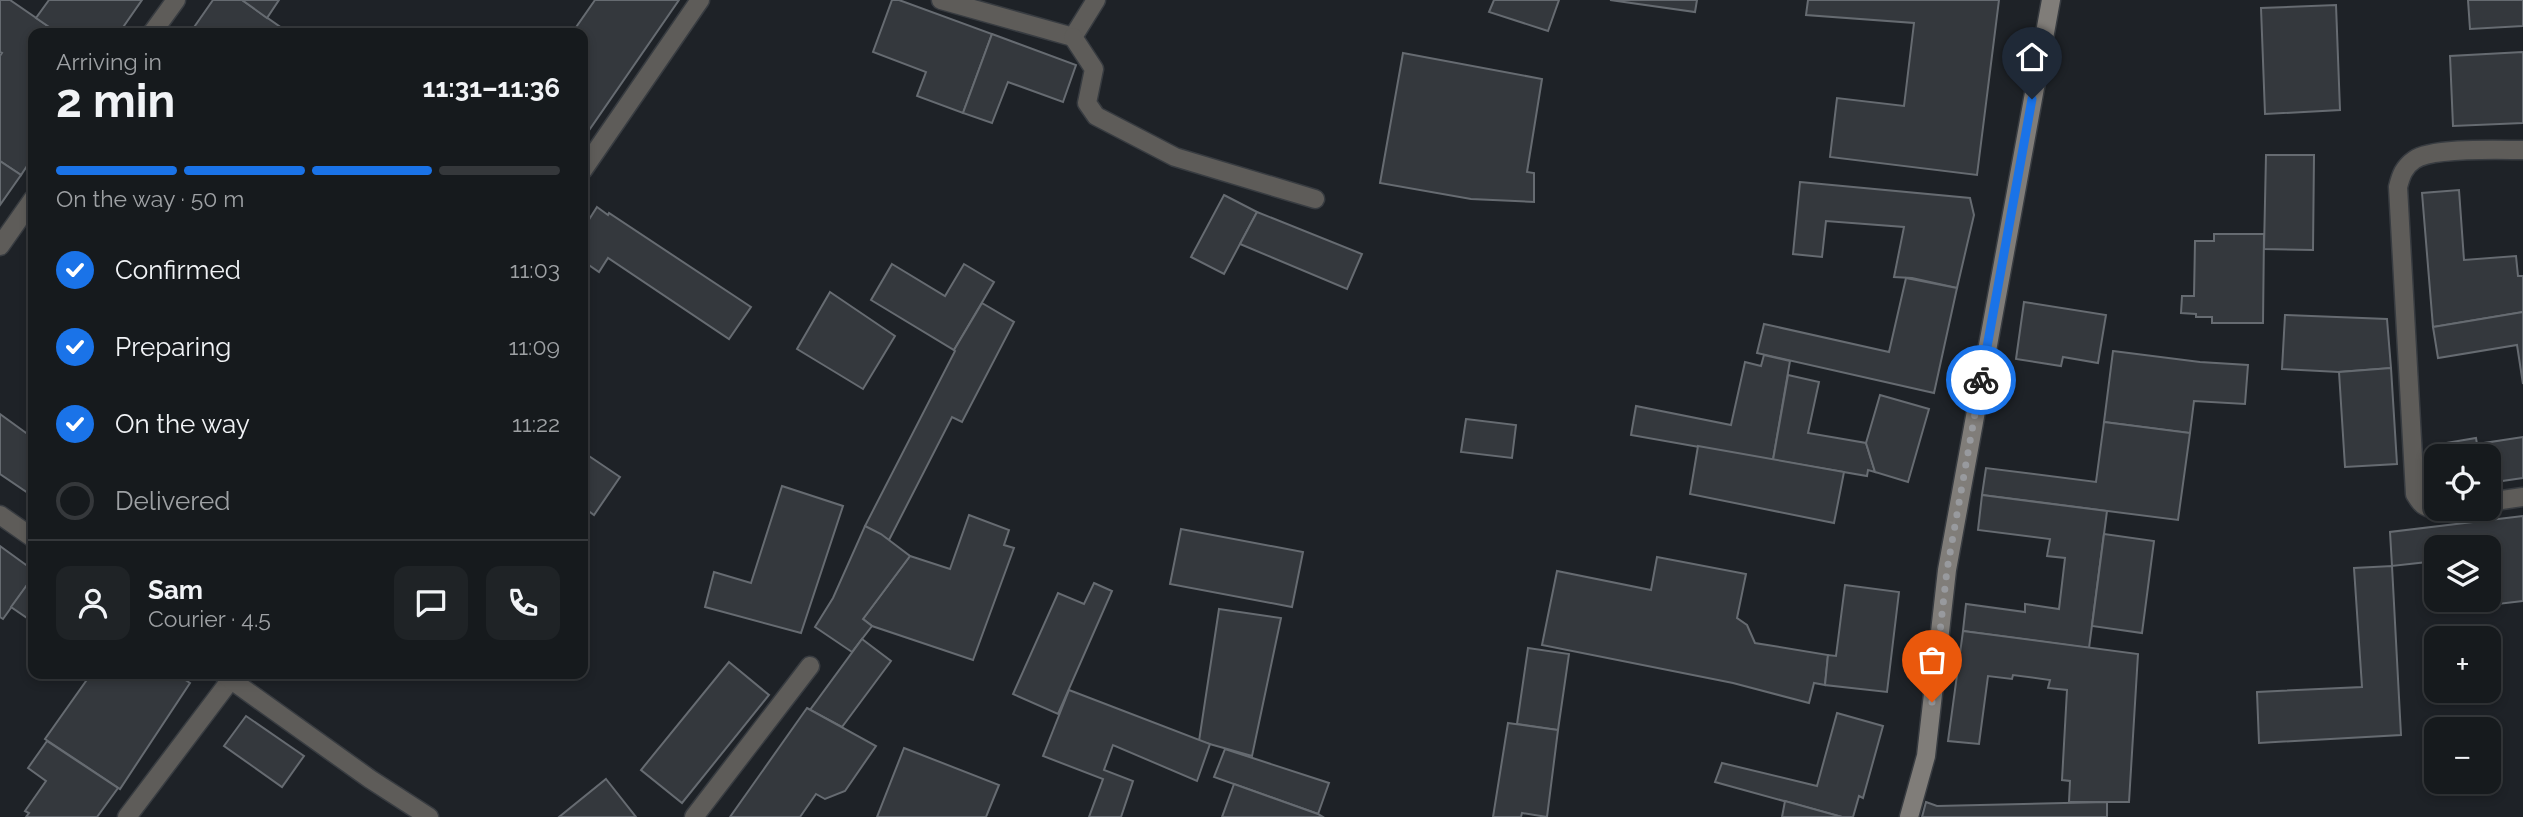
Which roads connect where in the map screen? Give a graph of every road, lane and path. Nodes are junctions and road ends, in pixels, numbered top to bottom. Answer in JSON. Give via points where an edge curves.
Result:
{"nodes":[{"id":1,"x":176,"y":0,"type":"edge"},
{"id":2,"x":700,"y":0,"type":"edge"},
{"id":3,"x":941,"y":0,"type":"edge"},
{"id":4,"x":1096,"y":0,"type":"edge"},
{"id":5,"x":2051,"y":0,"type":"edge"},
{"id":6,"x":156,"y":28,"type":"edge"},
{"id":7,"x":1073,"y":37,"type":"junction"},
{"id":8,"x":2523,"y":150,"type":"edge"},
{"id":9,"x":588,"y":163,"type":"edge"},
{"id":10,"x":1315,"y":199,"type":"dead end"},
{"id":11,"x":28,"y":206,"type":"edge"},
{"id":12,"x":0,"y":246,"type":"edge"},
{"id":13,"x":2523,"y":497,"type":"edge"},
{"id":14,"x":2501,"y":500,"type":"edge"},
{"id":15,"x":2424,"y":506,"type":"edge"},
{"id":16,"x":0,"y":515,"type":"edge"},
{"id":17,"x":28,"y":535,"type":"edge"},
{"id":18,"x":810,"y":666,"type":"dead end"},
{"id":19,"x":227,"y":679,"type":"edge"},
{"id":20,"x":233,"y":679,"type":"edge"},
{"id":21,"x":127,"y":817,"type":"edge"},
{"id":22,"x":429,"y":817,"type":"edge"},
{"id":23,"x":694,"y":817,"type":"edge"},
{"id":24,"x":1909,"y":817,"type":"edge"}],
"edges":[{"from":1,"to":6,"type":"street"},
{"from":2,"to":9,"type":"street"},
{"from":3,"to":7,"type":"street"},
{"from":4,"to":7,"type":"street"},
{"from":5,"to":24,"type":"street","via":[[1947,570],[1926,756]]},
{"from":7,"to":10,"type":"street","via":[[1094,69],[1087,103],[1096,116],[1175,158]]},
{"from":8,"to":15,"type":"street","via":[[2417,157],[2403,169],[2398,187],[2415,494]]},
{"from":11,"to":12,"type":"street"},
{"from":13,"to":14,"type":"street"},
{"from":16,"to":17,"type":"street"},
{"from":18,"to":23,"type":"street"},
{"from":19,"to":21,"type":"street"},
{"from":20,"to":22,"type":"street"}]}
